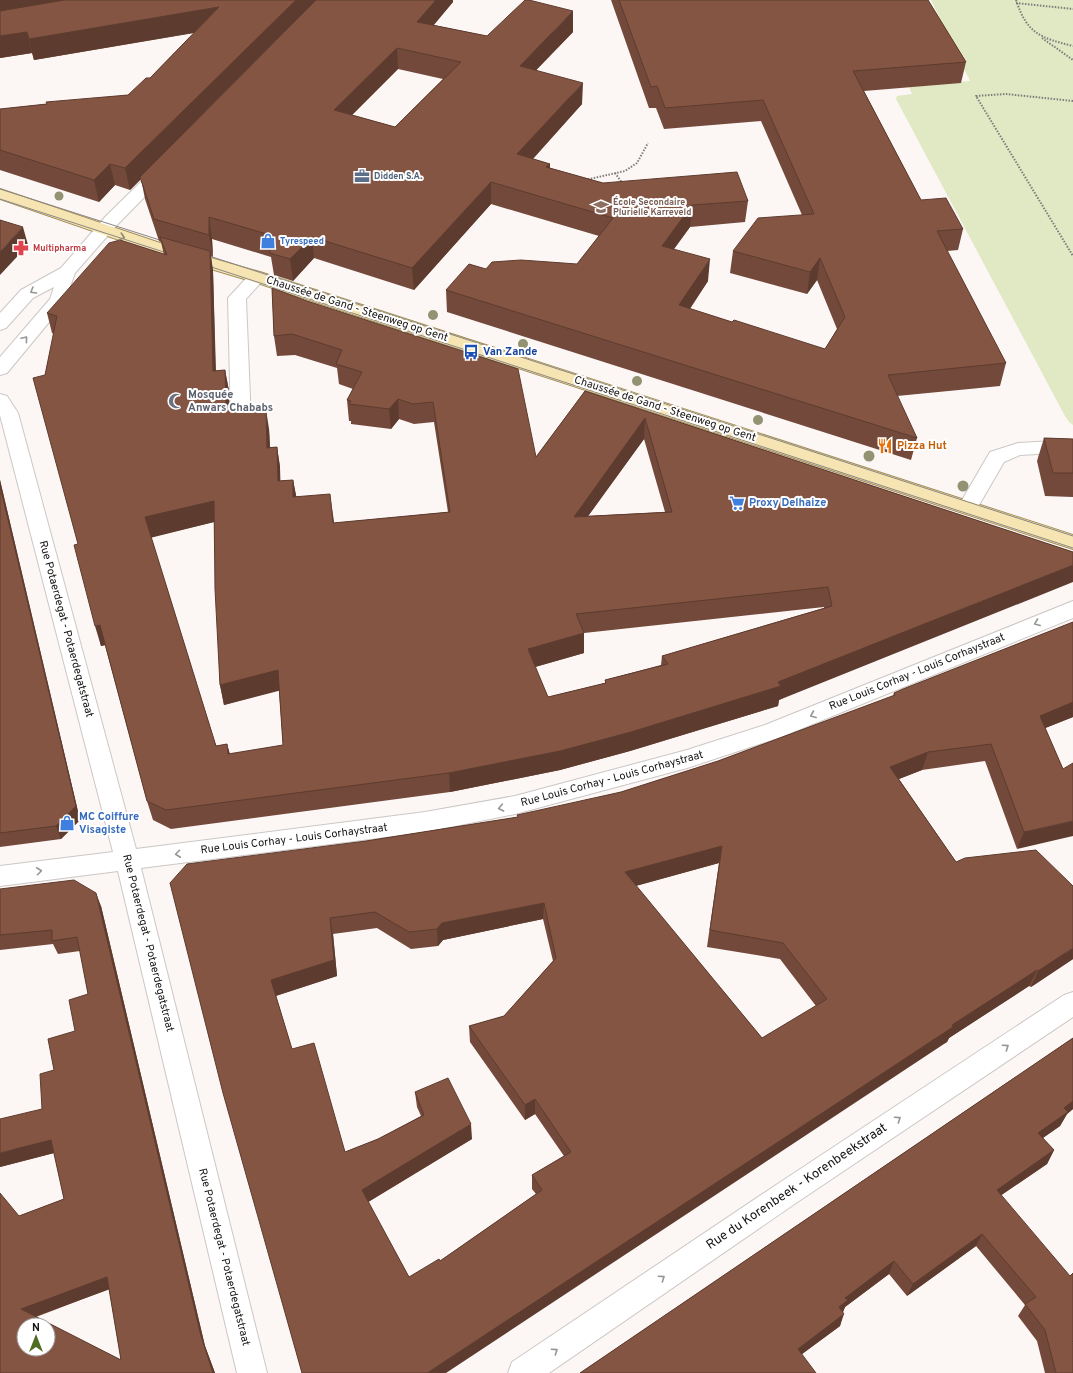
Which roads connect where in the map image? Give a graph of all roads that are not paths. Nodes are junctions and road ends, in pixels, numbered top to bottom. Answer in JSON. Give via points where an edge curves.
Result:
{"nodes":[{"id":1,"x":174,"y":158,"type":"edge"},
{"id":2,"x":0,"y":194,"type":"edge"},
{"id":3,"x":108,"y":226,"type":"junction"},
{"id":4,"x":67,"y":272,"type":"junction"},
{"id":5,"x":257,"y":277,"type":"junction"},
{"id":6,"x":0,"y":324,"type":"edge"},
{"id":7,"x":0,"y":369,"type":"edge"},
{"id":8,"x":0,"y":400,"type":"edge"},
{"id":9,"x":241,"y":423,"type":"edge"},
{"id":10,"x":1073,"y":446,"type":"edge"},
{"id":11,"x":968,"y":507,"type":"junction"},
{"id":12,"x":1073,"y":542,"type":"edge"},
{"id":13,"x":1073,"y":609,"type":"edge"},
{"id":14,"x":127,"y":860,"type":"junction"},
{"id":15,"x":0,"y":876,"type":"edge"},
{"id":16,"x":1073,"y":1003,"type":"edge"},
{"id":17,"x":252,"y":1373,"type":"edge"},
{"id":18,"x":523,"y":1373,"type":"edge"}],
"edges":[{"from":1,"to":3,"type":"street"},
{"from":2,"to":3,"type":"main road","name":"Chaussée de Gand - Steenweg op Gent","via":[[72,218]]},
{"from":3,"to":4,"type":"street"},
{"from":3,"to":5,"type":"main road","name":"Chaussée de Gand - Steenweg op Gent","via":[[204,264]]},
{"from":4,"to":6,"type":"street","one_way":true,"via":[[27,294]]},
{"from":7,"to":4,"type":"street","one_way":true,"via":[[58,300]]},
{"from":5,"to":9,"type":"street","via":[[237,298]]},
{"from":5,"to":11,"type":"main road","name":"Chaussée de Gand - Steenweg op Gent"},
{"from":8,"to":14,"type":"street","name":"Rue Potaerdegat - Potaerdegatstraat","via":[[9,412]]},
{"from":10,"to":11,"type":"street","via":[[1018,449],[997,457]]},
{"from":11,"to":12,"type":"main road","name":"Chaussée de Gand - Steenweg op Gent"},
{"from":13,"to":14,"type":"street","name":"Rue Louis Corhay - Louis Corhaystraat","one_way":true,"via":[[773,731],[600,784],[515,805],[425,822]]},
{"from":15,"to":14,"type":"street","name":"Rue Louis Corhay - Louis Corhaystraat","one_way":true},
{"from":14,"to":17,"type":"street","name":"Rue Potaerdegat - Potaerdegatstraat"},
{"from":18,"to":16,"type":"street","name":"Rue du Korenbeek - Korenbeekstraat","one_way":true}]}
